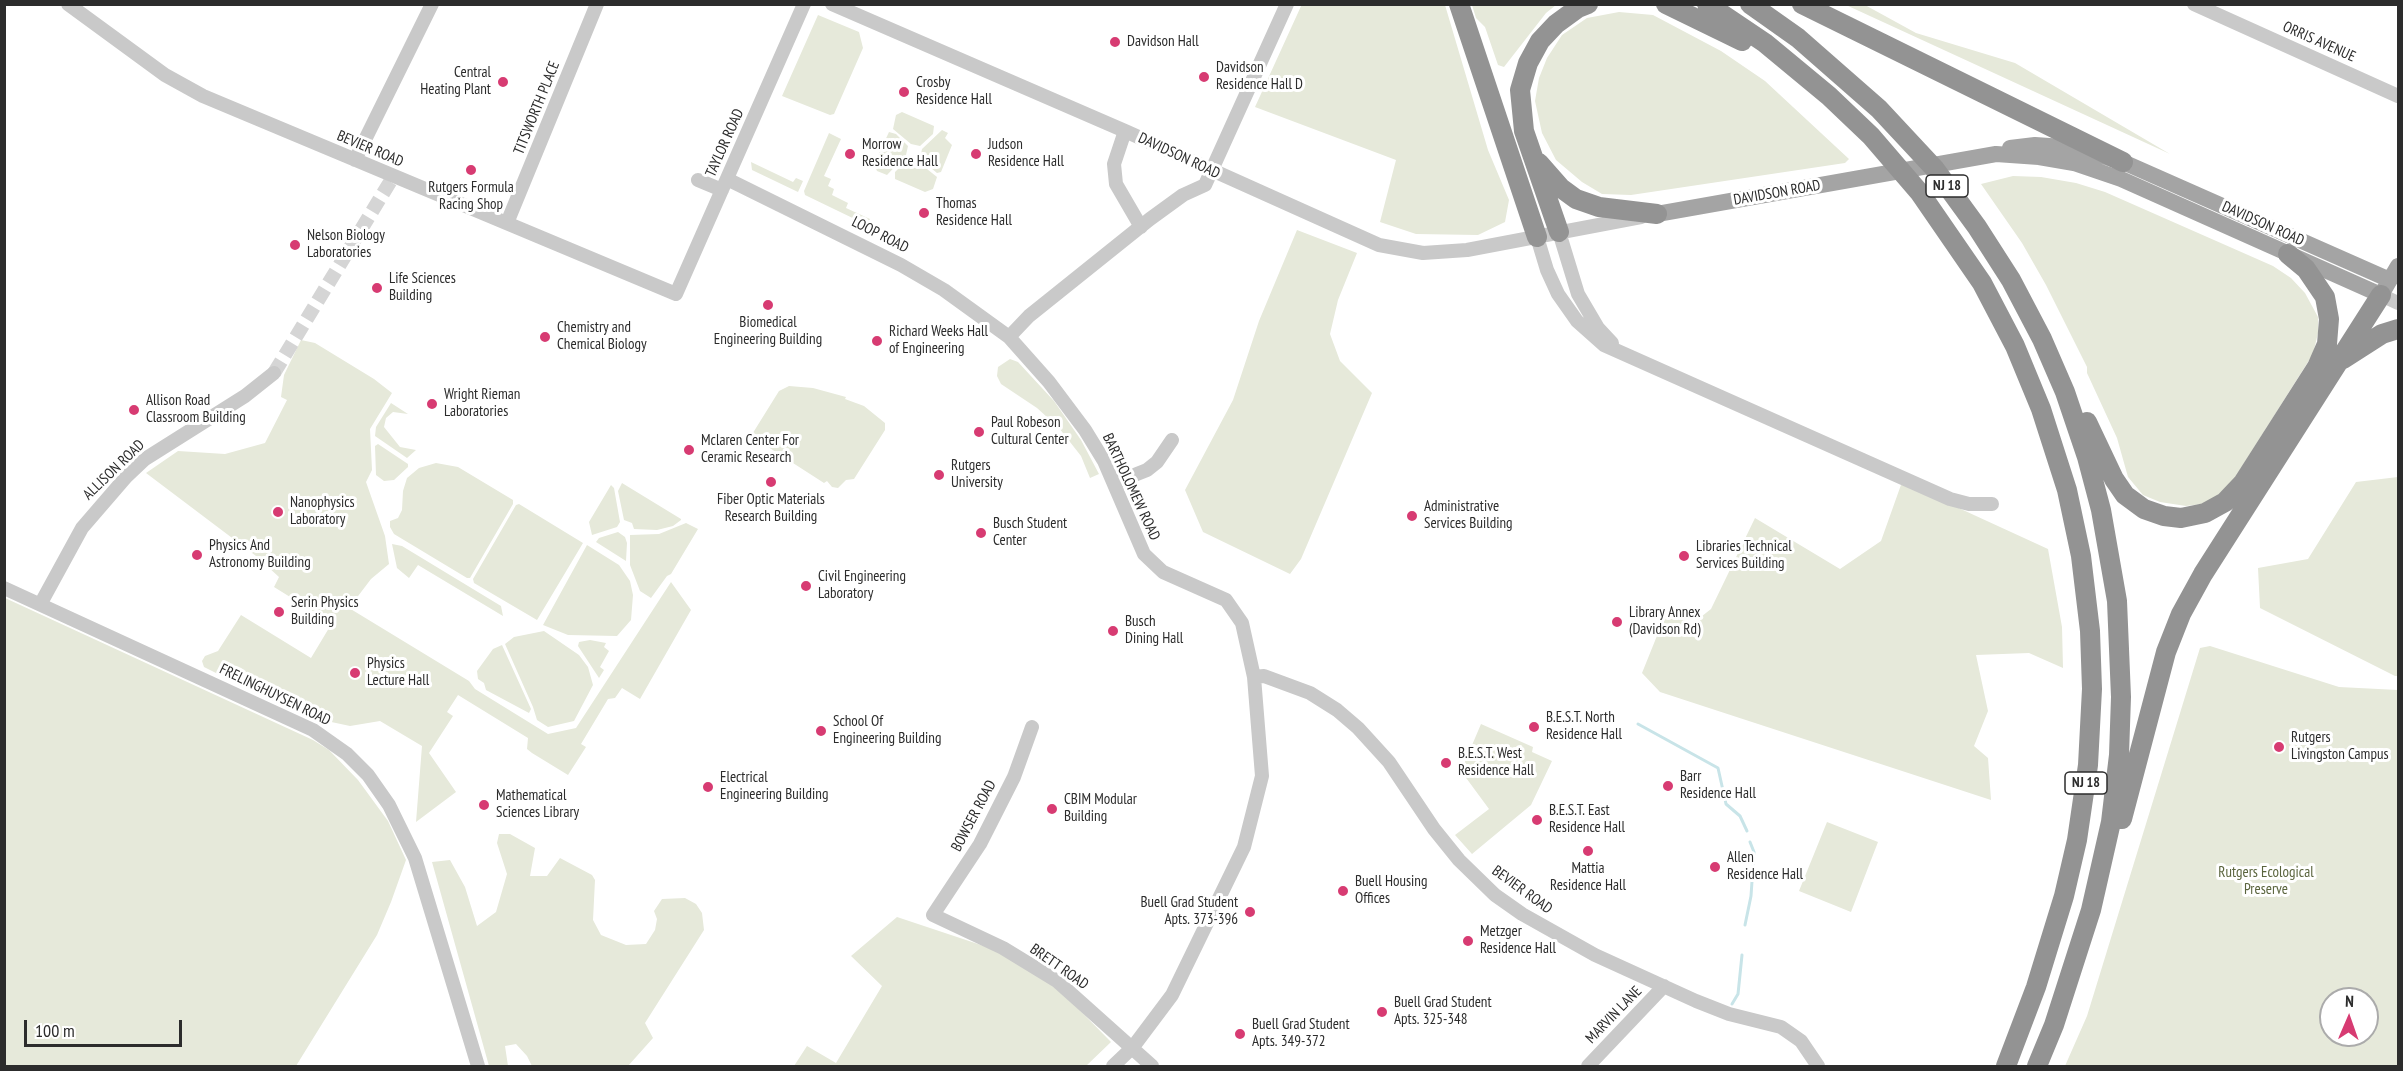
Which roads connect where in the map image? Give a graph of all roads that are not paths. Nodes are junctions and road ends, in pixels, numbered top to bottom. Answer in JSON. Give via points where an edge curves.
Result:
{"nodes":[{"id":1,"x":68,"y":4,"type":"edge"},
{"id":2,"x":432,"y":4,"type":"edge"},
{"id":3,"x":597,"y":4,"type":"edge"},
{"id":4,"x":804,"y":4,"type":"edge"},
{"id":5,"x":832,"y":4,"type":"edge"},
{"id":6,"x":1287,"y":4,"type":"edge"},
{"id":7,"x":1459,"y":4,"type":"edge"},
{"id":8,"x":1588,"y":4,"type":"edge"},
{"id":9,"x":1666,"y":4,"type":"edge"},
{"id":10,"x":1707,"y":4,"type":"edge"},
{"id":11,"x":1750,"y":4,"type":"edge"},
{"id":12,"x":1802,"y":4,"type":"edge"},
{"id":13,"x":2194,"y":4,"type":"edge"},
{"id":14,"x":2398,"y":96,"type":"edge"},
{"id":15,"x":1846,"y":112,"type":"junction"},
{"id":16,"x":1125,"y":131,"type":"junction"},
{"id":17,"x":1531,"y":153,"type":"junction"},
{"id":18,"x":1996,"y":154,"type":"junction"},
{"id":19,"x":356,"y":160,"type":"junction"},
{"id":20,"x":2123,"y":162,"type":"junction"},
{"id":21,"x":1211,"y":172,"type":"junction"},
{"id":22,"x":698,"y":180,"type":"dead end"},
{"id":23,"x":725,"y":184,"type":"junction"},
{"id":24,"x":1658,"y":214,"type":"junction"},
{"id":25,"x":507,"y":223,"type":"junction"},
{"id":26,"x":1141,"y":227,"type":"junction"},
{"id":27,"x":1559,"y":232,"type":"junction"},
{"id":28,"x":1537,"y":237,"type":"junction"},
{"id":29,"x":2288,"y":254,"type":"junction"},
{"id":30,"x":2393,"y":285,"type":"edge"},
{"id":31,"x":676,"y":294,"type":"joint"},
{"id":32,"x":2398,"y":329,"type":"edge"},
{"id":33,"x":1009,"y":337,"type":"junction"},
{"id":34,"x":1620,"y":351,"type":"junction"},
{"id":35,"x":2338,"y":362,"type":"junction"},
{"id":36,"x":274,"y":373,"type":"tunnel mouth"},
{"id":37,"x":2065,"y":392,"type":"junction"},
{"id":38,"x":1172,"y":440,"type":"dead end"},
{"id":39,"x":1114,"y":483,"type":"junction"},
{"id":40,"x":1992,"y":504,"type":"dead end"},
{"id":41,"x":4,"y":588,"type":"edge"},
{"id":42,"x":41,"y":603,"type":"junction"},
{"id":43,"x":1254,"y":677,"type":"junction"},
{"id":44,"x":1032,"y":727,"type":"dead end"},
{"id":45,"x":2095,"y":894,"type":"junction"},
{"id":46,"x":933,"y":915,"type":"joint"},
{"id":47,"x":1664,"y":986,"type":"junction"},
{"id":48,"x":1133,"y":1047,"type":"junction"},
{"id":49,"x":478,"y":1066,"type":"edge"},
{"id":50,"x":1113,"y":1066,"type":"edge"},
{"id":51,"x":1152,"y":1066,"type":"edge"},
{"id":52,"x":1587,"y":1066,"type":"edge"},
{"id":53,"x":1818,"y":1066,"type":"edge"},
{"id":54,"x":2006,"y":1066,"type":"edge"},
{"id":55,"x":2037,"y":1066,"type":"edge"}],
"edges":[{"from":1,"to":19,"type":"street","name":"BEVIER ROAD","via":[[182,86]]},
{"from":2,"to":19,"type":"street"},
{"from":3,"to":25,"type":"street","name":"TITSWORTH PLACE"},
{"from":4,"to":23,"type":"street","name":"TAYLOR ROAD"},
{"from":5,"to":16,"type":"street","name":"DAVIDSON ROAD"},
{"from":6,"to":21,"type":"street"},
{"from":7,"to":28,"type":"highway"},
{"from":8,"to":17,"type":"highway","via":[[1556,24],[1540,41],[1528,63],[1520,90],[1520,111]]},
{"from":9,"to":15,"type":"highway","via":[[1761,52]]},
{"from":10,"to":15,"type":"highway","number":"NJ 18","via":[[1765,43]]},
{"from":11,"to":37,"type":"highway","number":"NJ 18","via":[[1846,78],[1934,168],[2011,280]]},
{"from":12,"to":20,"type":"highway"},
{"from":13,"to":14,"type":"street","name":"ORRIS AVENUE"},
{"from":15,"to":54,"type":"highway","number":"NJ 18","via":[[1920,193],[1988,294],[2042,409],[2067,490],[2081,556],[2092,689],[2082,812],[2048,951]]},
{"from":16,"to":21,"type":"street","name":"DAVIDSON ROAD"},
{"from":16,"to":26,"type":"street","via":[[1114,164],[1116,184]]},
{"from":17,"to":24,"type":"highway","via":[[1546,174],[1576,199],[1599,207]]},
{"from":17,"to":27,"type":"highway"},
{"from":18,"to":20,"type":"main road","name":"DAVIDSON ROAD","via":[[2015,146],[2049,145],[2078,148]]},
{"from":18,"to":24,"type":"main road","name":"DAVIDSON ROAD"},
{"from":18,"to":29,"type":"main road","name":"DAVIDSON ROAD","via":[[2057,160],[2100,170]]},
{"from":19,"to":25,"type":"street","name":"BEVIER ROAD"},
{"from":20,"to":30,"type":"main road","name":"DAVIDSON ROAD"},
{"from":21,"to":26,"type":"street","via":[[1205,185],[1183,195]]},
{"from":21,"to":28,"type":"street","name":"DAVIDSON ROAD","via":[[1396,249],[1423,253],[1467,250]]},
{"from":22,"to":23,"type":"street","name":"LOOP ROAD"},
{"from":23,"to":31,"type":"street","name":"TAYLOR ROAD"},
{"from":23,"to":33,"type":"street","name":"LOOP ROAD","via":[[902,264]]},
{"from":24,"to":27,"type":"street","name":"DAVIDSON ROAD"},
{"from":25,"to":31,"type":"street","name":"BEVIER ROAD"},
{"from":26,"to":33,"type":"street","via":[[1029,316]]},
{"from":27,"to":28,"type":"street","name":"DAVIDSON ROAD"},
{"from":27,"to":34,"type":"street","via":[[1578,294],[1598,328]]},
{"from":28,"to":34,"type":"street","via":[[1558,294],[1577,321],[1604,345]]},
{"from":29,"to":30,"type":"main road","name":"DAVIDSON ROAD"},
{"from":29,"to":37,"type":"highway","via":[[2310,274],[2325,297],[2329,319],[2327,344],[2317,367],[2243,483],[2217,507],[2181,518],[2150,512],[2136,504],[2114,479],[2079,404]]},
{"from":30,"to":35,"type":"highway"},
{"from":32,"to":35,"type":"highway","via":[[2382,334]]},
{"from":33,"to":39,"type":"street","name":"BARTHOLOMEW ROAD","via":[[1069,407]]},
{"from":34,"to":40,"type":"street","via":[[1950,500]]},
{"from":35,"to":45,"type":"highway","via":[[2181,614],[2166,652],[2112,860]]},
{"from":36,"to":42,"type":"street","name":"ALLISON ROAD","via":[[126,477],[82,528]]},
{"from":37,"to":45,"type":"highway","number":"NJ 18","via":[[2101,510],[2120,648],[2119,755]]},
{"from":38,"to":39,"type":"street","via":[[1147,470]]},
{"from":39,"to":43,"type":"street","name":"BARTHOLOMEW ROAD","via":[[1138,543],[1152,564],[1176,579],[1216,594],[1236,612],[1245,633]]},
{"from":41,"to":42,"type":"street","name":"FRELINGHUYSEN ROAD"},
{"from":42,"to":49,"type":"street","name":"FRELINGHUYSEN ROAD","via":[[313,730],[368,775],[389,805],[415,858]]},
{"from":43,"to":47,"type":"street","name":"BEVIER ROAD","via":[[1264,676],[1310,693],[1358,728],[1389,762],[1446,845],[1510,906],[1595,955]]},
{"from":43,"to":48,"type":"street","name":"BARTHOLOMEW ROAD","via":[[1262,776],[1244,847],[1172,995]]},
{"from":44,"to":46,"type":"street","name":"BOWSER ROAD","via":[[1014,777],[980,844]]},
{"from":45,"to":55,"type":"highway","number":"NJ 18","via":[[2079,952]]},
{"from":46,"to":48,"type":"street","name":"BRETT ROAD","via":[[1003,948],[1057,981]]},
{"from":47,"to":52,"type":"street","name":"MARVIN LANE"},
{"from":47,"to":53,"type":"street","name":"BEVIER ROAD","via":[[1712,1008],[1781,1027],[1801,1041]]},
{"from":48,"to":50,"type":"street","name":"BARTHOLOMEW ROAD"},
{"from":48,"to":51,"type":"street","name":"BRETT ROAD"}]}
